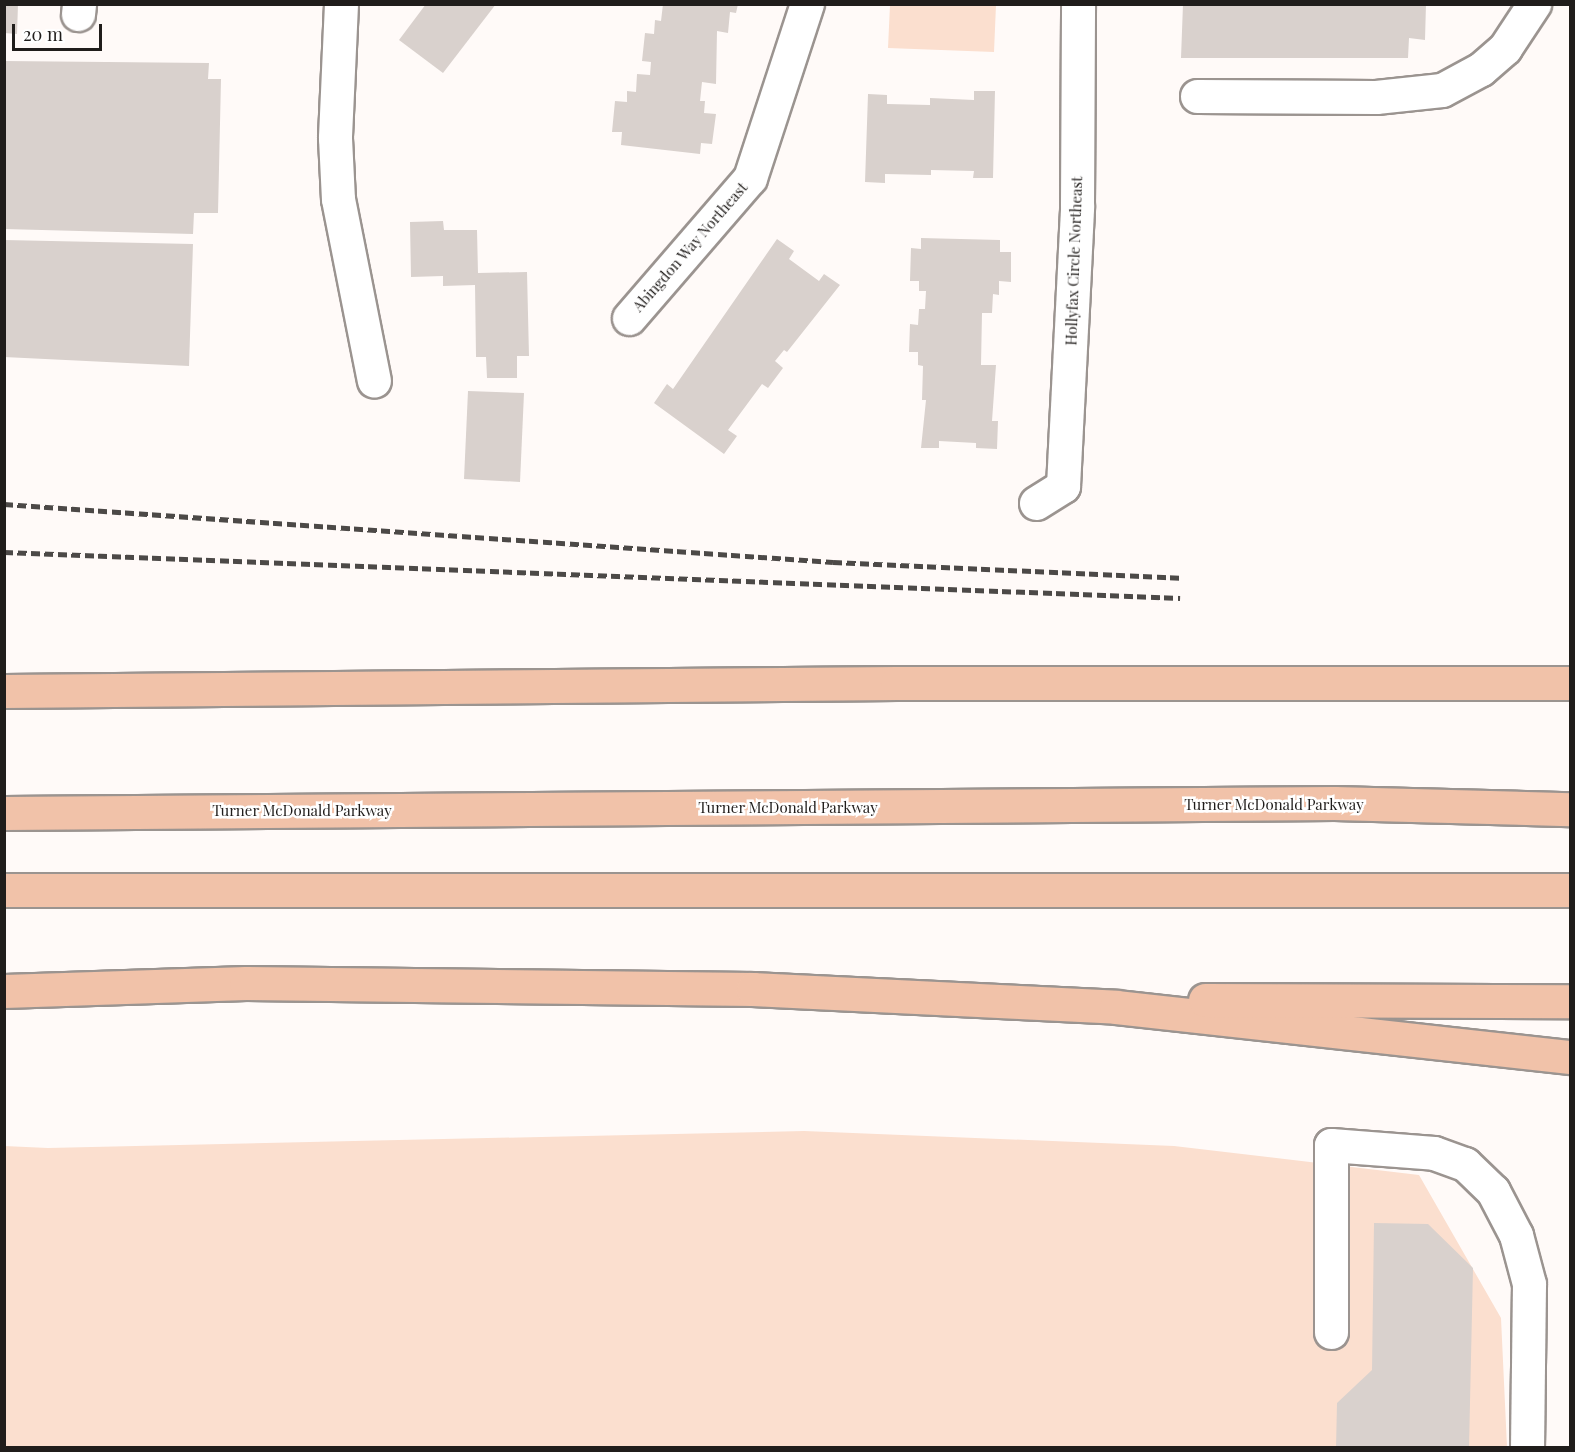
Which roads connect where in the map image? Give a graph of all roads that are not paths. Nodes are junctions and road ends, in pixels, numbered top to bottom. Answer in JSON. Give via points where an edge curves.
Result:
{"nodes":[{"id":1,"x":341,"y":4,"type":"edge"},
{"id":2,"x":807,"y":4,"type":"edge"},
{"id":3,"x":1078,"y":4,"type":"edge"},
{"id":4,"x":1534,"y":4,"type":"edge"},
{"id":5,"x":1197,"y":96,"type":"dead end"},
{"id":6,"x":629,"y":318,"type":"dead end"},
{"id":7,"x":374,"y":380,"type":"dead end"},
{"id":8,"x":1036,"y":503,"type":"dead end"},
{"id":9,"x":1570,"y":683,"type":"edge"},
{"id":10,"x":4,"y":691,"type":"edge"},
{"id":11,"x":1570,"y":795,"type":"edge"},
{"id":12,"x":1334,"y":803,"type":"junction"},
{"id":13,"x":1570,"y":809,"type":"edge"},
{"id":14,"x":4,"y":813,"type":"edge"},
{"id":15,"x":1529,"y":889,"type":"junction"},
{"id":16,"x":4,"y":890,"type":"edge"},
{"id":17,"x":1570,"y":890,"type":"edge"},
{"id":18,"x":1570,"y":901,"type":"edge"},
{"id":19,"x":4,"y":992,"type":"edge"},
{"id":20,"x":1570,"y":1001,"type":"edge"},
{"id":21,"x":1116,"y":1007,"type":"junction"},
{"id":22,"x":1570,"y":1057,"type":"edge"},
{"id":23,"x":1331,"y":1332,"type":"dead end"},
{"id":24,"x":1527,"y":1448,"type":"edge"}],
"edges":[{"from":1,"to":7,"type":"street","via":[[334,138],[338,199]]},
{"from":2,"to":6,"type":"street","name":"Abingdon Way Northeast","via":[[750,178]]},
{"from":3,"to":8,"type":"street","name":"Hollyfax Circle Northeast","via":[[1077,205],[1063,486]]},
{"from":4,"to":5,"type":"street","via":[[1505,48],[1481,69],[1442,90],[1376,97]]},
{"from":9,"to":10,"type":"highway","via":[[885,683]]},
{"from":11,"to":12,"type":"highway"},
{"from":12,"to":13,"type":"highway","name":"Turner McDonald Parkway"},
{"from":12,"to":14,"type":"highway","name":"Turner McDonald Parkway"},
{"from":15,"to":16,"type":"highway"},
{"from":15,"to":17,"type":"highway"},
{"from":15,"to":18,"type":"highway"},
{"from":19,"to":21,"type":"highway","via":[[246,983],[730,989]]},
{"from":20,"to":21,"type":"highway","via":[[1221,999]]},
{"from":21,"to":22,"type":"highway"},
{"from":23,"to":24,"type":"street","via":[[1331,1145],[1434,1153],[1465,1164],[1493,1191],[1516,1235],[1529,1284]]}]}
